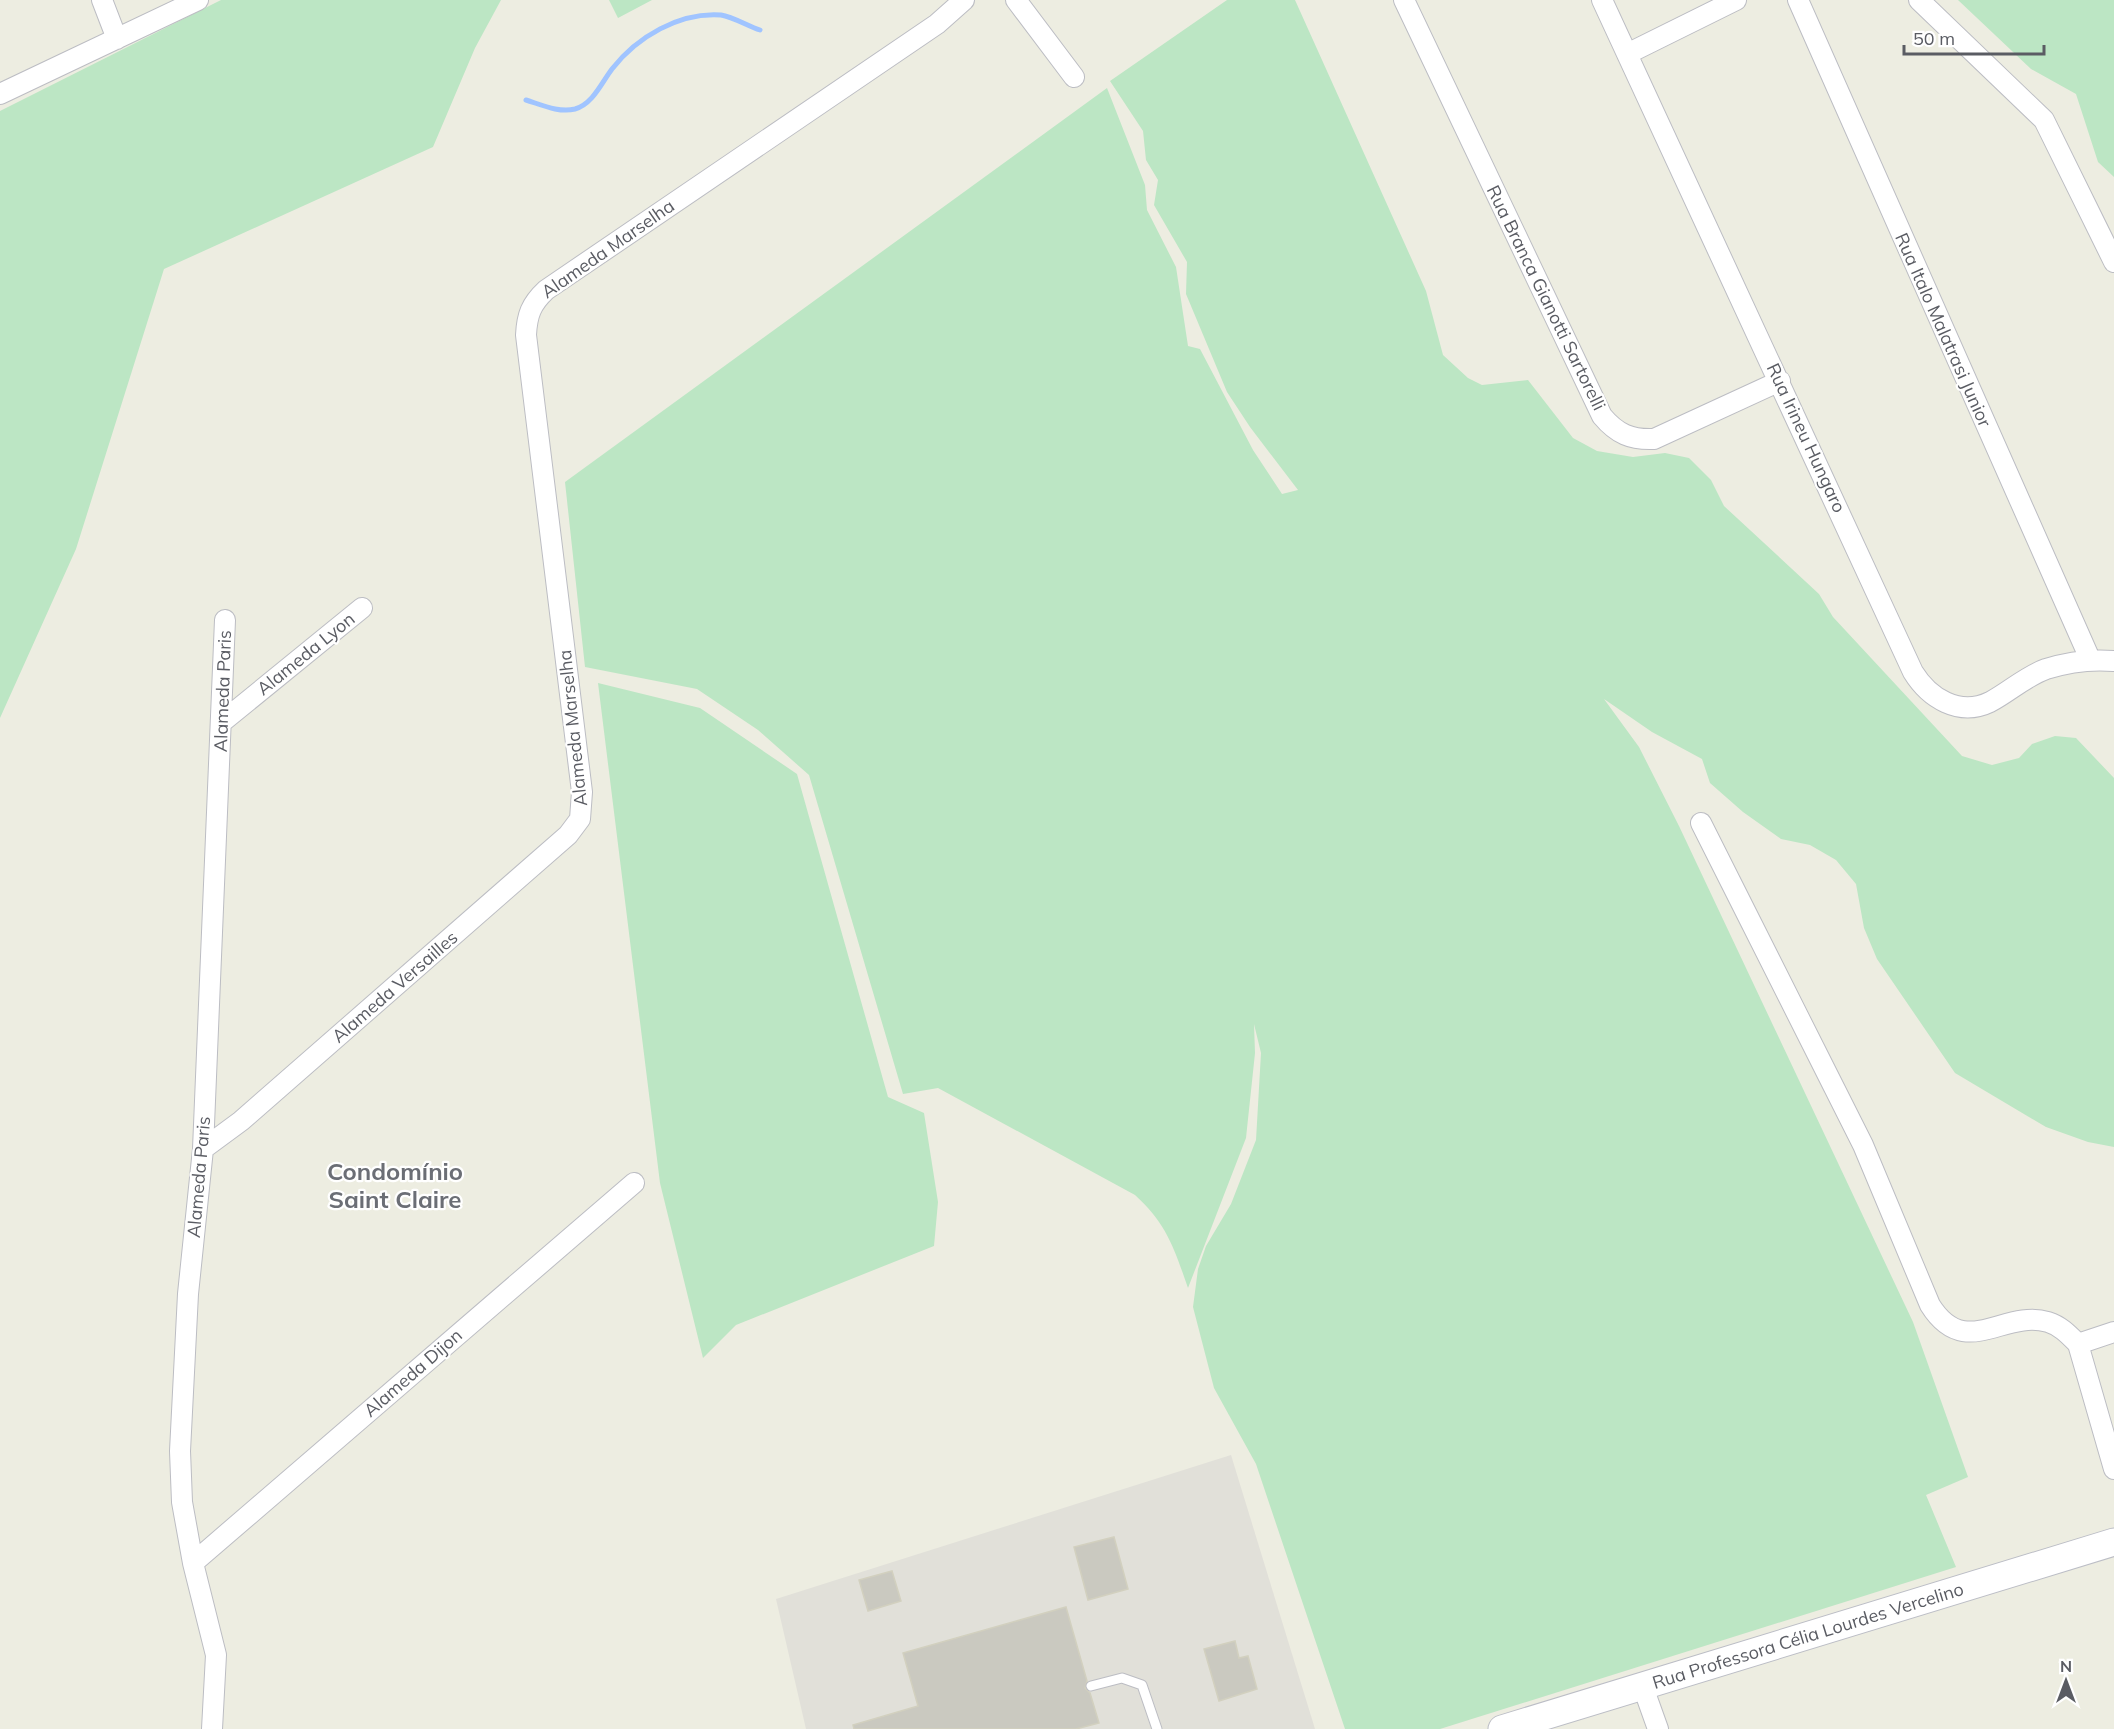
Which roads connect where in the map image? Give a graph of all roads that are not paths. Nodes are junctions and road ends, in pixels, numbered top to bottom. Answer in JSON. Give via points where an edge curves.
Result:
{"nodes":[{"id":1,"x":102,"y":0,"type":"edge"},
{"id":2,"x":198,"y":0,"type":"edge"},
{"id":3,"x":964,"y":0,"type":"edge"},
{"id":4,"x":1016,"y":0,"type":"edge"},
{"id":5,"x":1404,"y":0,"type":"edge"},
{"id":6,"x":1602,"y":0,"type":"edge"},
{"id":7,"x":1736,"y":0,"type":"edge"},
{"id":8,"x":1798,"y":0,"type":"edge"},
{"id":9,"x":1919,"y":0,"type":"edge"},
{"id":10,"x":117,"y":39,"type":"junction"},
{"id":11,"x":1627,"y":54,"type":"junction"},
{"id":12,"x":1074,"y":77,"type":"dead end"},
{"id":13,"x":0,"y":94,"type":"edge"},
{"id":14,"x":2114,"y":262,"type":"edge"},
{"id":15,"x":1780,"y":381,"type":"junction"},
{"id":16,"x":363,"y":608,"type":"dead end"},
{"id":17,"x":225,"y":620,"type":"dead end"},
{"id":18,"x":2090,"y":659,"type":"junction"},
{"id":19,"x":2114,"y":661,"type":"edge"},
{"id":20,"x":222,"y":722,"type":"junction"},
{"id":21,"x":580,"y":819,"type":"joint"},
{"id":22,"x":1701,"y":823,"type":"dead end"},
{"id":23,"x":203,"y":1149,"type":"junction"},
{"id":24,"x":634,"y":1183,"type":"dead end"},
{"id":25,"x":2114,"y":1332,"type":"edge"},
{"id":26,"x":2078,"y":1344,"type":"junction"},
{"id":27,"x":2114,"y":1469,"type":"edge"},
{"id":28,"x":2114,"y":1542,"type":"edge"},
{"id":29,"x":193,"y":1563,"type":"junction"},
{"id":30,"x":1091,"y":1686,"type":"dead end"},
{"id":31,"x":1643,"y":1687,"type":"junction"},
{"id":32,"x":212,"y":1729,"type":"edge"},
{"id":33,"x":1158,"y":1729,"type":"edge"},
{"id":34,"x":1502,"y":1729,"type":"edge"},
{"id":35,"x":1658,"y":1729,"type":"edge"}],
"edges":[{"from":1,"to":10,"type":"street"},
{"from":2,"to":10,"type":"street"},
{"from":3,"to":21,"type":"street","name":"Alameda Marselha","via":[[937,24],[546,290],[531,307],[526,335],[582,792]]},
{"from":4,"to":12,"type":"street"},
{"from":5,"to":15,"type":"street","name":"Rua Branca Gianotti Sartorelli","via":[[1602,416],[1612,428],[1639,440],[1654,439]]},
{"from":6,"to":11,"type":"street","name":"Rua Irineu Hungaro"},
{"from":7,"to":11,"type":"street"},
{"from":8,"to":18,"type":"street","name":"Rua Italo Malatrasi Junior"},
{"from":9,"to":14,"type":"street","via":[[2044,120]]},
{"from":10,"to":13,"type":"street"},
{"from":11,"to":15,"type":"street","name":"Rua Irineu Hungaro"},
{"from":15,"to":18,"type":"street","name":"Rua Irineu Hungaro","via":[[1923,687],[1945,702],[1971,707],[1989,703],[2044,670]]},
{"from":16,"to":20,"type":"street","name":"Alameda Lyon"},
{"from":17,"to":20,"type":"street","name":"Alameda Paris"},
{"from":18,"to":19,"type":"street","name":"Rua Irineu Hungaro"},
{"from":20,"to":23,"type":"street","name":"Alameda Paris"},
{"from":21,"to":23,"type":"street","name":"Alameda Versailles","via":[[568,835],[241,1121]]},
{"from":22,"to":26,"type":"street","via":[[1863,1145],[1937,1317],[1962,1331],[1977,1332],[2031,1320],[2049,1322]]},
{"from":23,"to":29,"type":"street","name":"Alameda Paris","via":[[188,1294],[180,1451],[182,1502]]},
{"from":24,"to":29,"type":"street","name":"Alameda Dijon"},
{"from":25,"to":26,"type":"street"},
{"from":26,"to":27,"type":"street"},
{"from":28,"to":31,"type":"main road","name":"Rua Professora Célia Lourdes Vercelino"},
{"from":29,"to":32,"type":"street","name":"Alameda Paris","via":[[216,1655]]},
{"from":30,"to":33,"type":"lane","via":[[1122,1678],[1142,1685]]},
{"from":31,"to":34,"type":"main road","name":"Rua Professora Célia Lourdes Vercelino"},
{"from":31,"to":35,"type":"street"}]}
